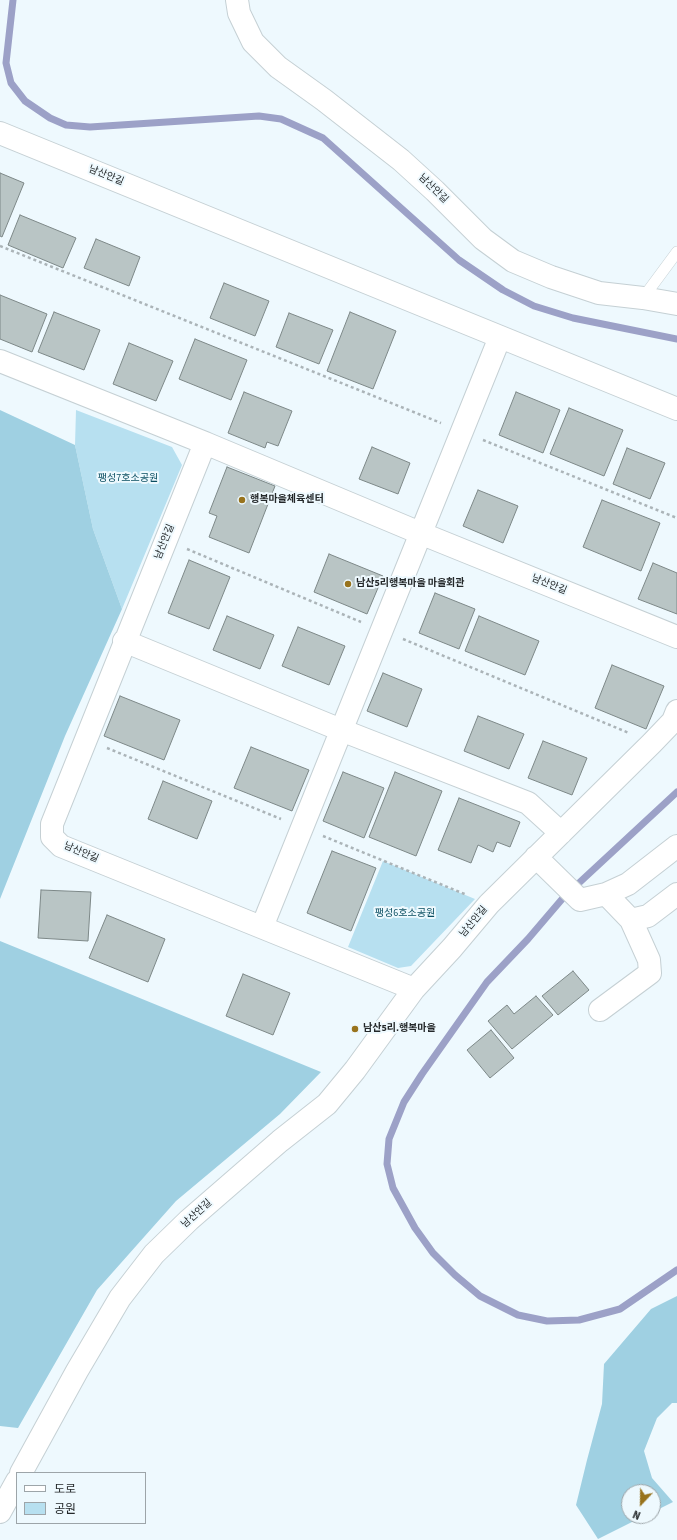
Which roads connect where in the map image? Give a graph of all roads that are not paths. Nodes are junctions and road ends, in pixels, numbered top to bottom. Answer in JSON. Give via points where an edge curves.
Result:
{"nodes":[{"id":1,"x":236,"y":0,"type":"edge"},
{"id":2,"x":0,"y":133,"type":"edge"},
{"id":3,"x":677,"y":252,"type":"edge"},
{"id":4,"x":643,"y":298,"type":"junction"},
{"id":5,"x":677,"y":304,"type":"edge"},
{"id":6,"x":500,"y":337,"type":"junction"},
{"id":7,"x":0,"y":361,"type":"edge"},
{"id":8,"x":677,"y":409,"type":"edge"},
{"id":9,"x":205,"y":443,"type":"junction"},
{"id":10,"x":420,"y":533,"type":"junction"},
{"id":11,"x":677,"y":637,"type":"edge"},
{"id":12,"x":124,"y":641,"type":"junction"},
{"id":13,"x":677,"y":711,"type":"edge"},
{"id":14,"x":340,"y":730,"type":"junction"},
{"id":15,"x":561,"y":833,"type":"junction"},
{"id":16,"x":677,"y":846,"type":"edge"},
{"id":17,"x":536,"y":857,"type":"junction"},
{"id":18,"x":606,"y":894,"type":"junction"},
{"id":19,"x":677,"y":894,"type":"edge"},
{"id":20,"x":631,"y":920,"type":"junction"},
{"id":21,"x":262,"y":927,"type":"junction"},
{"id":22,"x":414,"y":989,"type":"junction"},
{"id":23,"x":600,"y":1010,"type":"dead end"},
{"id":24,"x":22,"y":1472,"type":"edge"},
{"id":25,"x":16,"y":1483,"type":"edge"},
{"id":26,"x":0,"y":1512,"type":"edge"}],
"edges":[{"from":1,"to":4,"type":"street","name":"남산안길","via":[[239,13],[253,42],[278,67],[401,160],[483,239],[513,261],[599,293]]},
{"from":2,"to":6,"type":"street","name":"남산안길"},
{"from":3,"to":4,"type":"lane"},
{"from":4,"to":5,"type":"street","name":"남산안길"},
{"from":6,"to":8,"type":"street","name":"남산안길"},
{"from":6,"to":10,"type":"street"},
{"from":7,"to":9,"type":"street","name":"남산안길"},
{"from":9,"to":10,"type":"street","name":"남산안길"},
{"from":9,"to":12,"type":"street","name":"남산안길"},
{"from":10,"to":11,"type":"street","name":"남산안길"},
{"from":10,"to":14,"type":"street"},
{"from":12,"to":14,"type":"street"},
{"from":12,"to":21,"type":"street","name":"남산안길","via":[[52,824],[52,837],[61,846]]},
{"from":13,"to":15,"type":"street","name":"남산안길","via":[[673,720],[652,743]]},
{"from":14,"to":15,"type":"street","via":[[528,803]]},
{"from":14,"to":21,"type":"street"},
{"from":15,"to":17,"type":"street","name":"남산안길"},
{"from":16,"to":18,"type":"street","via":[[628,884]]},
{"from":17,"to":18,"type":"street","via":[[580,900]]},
{"from":17,"to":22,"type":"street","name":"남산안길","via":[[489,904]]},
{"from":18,"to":20,"type":"street"},
{"from":19,"to":20,"type":"street","via":[[648,916]]},
{"from":20,"to":23,"type":"street","via":[[649,960],[650,973]]},
{"from":21,"to":22,"type":"street","name":"남산안길"},
{"from":22,"to":24,"type":"street","name":"남산안길","via":[[327,1104],[280,1141],[154,1254],[120,1298]]},
{"from":25,"to":26,"type":"street"}]}
